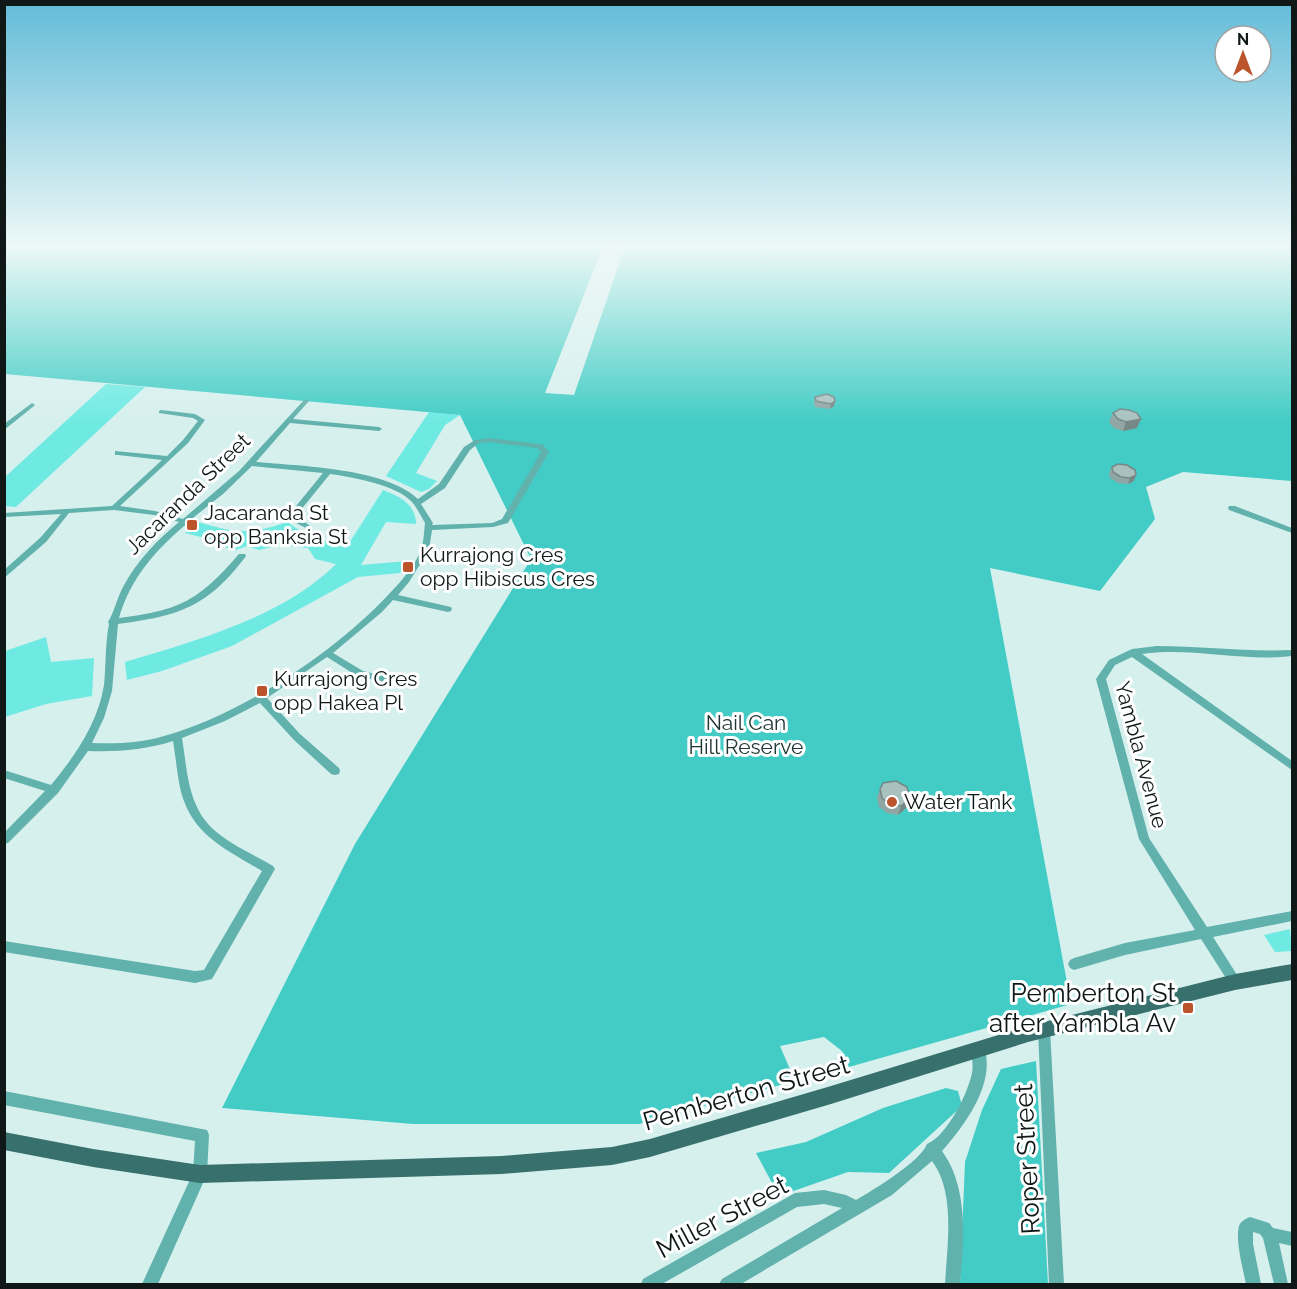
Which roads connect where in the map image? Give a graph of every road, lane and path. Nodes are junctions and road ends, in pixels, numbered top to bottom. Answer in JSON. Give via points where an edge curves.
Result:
{"nodes":[{"id":1,"x":306,"y":401,"type":"dead end"},
{"id":2,"x":32,"y":405,"type":"dead end"},
{"id":3,"x":162,"y":412,"type":"dead end"},
{"id":4,"x":288,"y":421,"type":"junction"},
{"id":5,"x":4,"y":428,"type":"edge"},
{"id":6,"x":379,"y":429,"type":"dead end"},
{"id":7,"x":118,"y":453,"type":"dead end"},
{"id":8,"x":166,"y":458,"type":"junction"},
{"id":9,"x":251,"y":464,"type":"junction"},
{"id":10,"x":327,"y":473,"type":"junction"},
{"id":11,"x":418,"y":502,"type":"junction"},
{"id":12,"x":114,"y":508,"type":"junction"},
{"id":13,"x":1232,"y":508,"type":"dead end"},
{"id":14,"x":68,"y":510,"type":"junction"},
{"id":15,"x":4,"y":515,"type":"edge"},
{"id":16,"x":186,"y":522,"type":"junction"},
{"id":17,"x":306,"y":526,"type":"dead end"},
{"id":18,"x":428,"y":528,"type":"junction"},
{"id":19,"x":1293,"y":531,"type":"edge"},
{"id":20,"x":242,"y":556,"type":"dead end"},
{"id":21,"x":4,"y":575,"type":"edge"},
{"id":22,"x":393,"y":597,"type":"junction"},
{"id":23,"x":448,"y":609,"type":"dead end"},
{"id":24,"x":112,"y":622,"type":"junction"},
{"id":25,"x":327,"y":653,"type":"junction"},
{"id":26,"x":1133,"y":653,"type":"junction"},
{"id":27,"x":1293,"y":653,"type":"edge"},
{"id":28,"x":396,"y":682,"type":"dead end"},
{"id":29,"x":261,"y":698,"type":"junction"},
{"id":30,"x":177,"y":736,"type":"junction"},
{"id":31,"x":85,"y":747,"type":"junction"},
{"id":32,"x":1293,"y":766,"type":"edge"},
{"id":33,"x":335,"y":771,"type":"dead end"},
{"id":34,"x":4,"y":774,"type":"edge"},
{"id":35,"x":54,"y":790,"type":"junction"},
{"id":36,"x":4,"y":840,"type":"edge"},
{"id":37,"x":1293,"y":916,"type":"edge"},
{"id":38,"x":1205,"y":934,"type":"junction"},
{"id":39,"x":4,"y":946,"type":"edge"},
{"id":40,"x":1074,"y":964,"type":"dead end"},
{"id":41,"x":1293,"y":972,"type":"edge"},
{"id":42,"x":1235,"y":982,"type":"junction"},
{"id":43,"x":1044,"y":1030,"type":"junction"},
{"id":44,"x":978,"y":1049,"type":"junction"},
{"id":45,"x":4,"y":1098,"type":"edge"},
{"id":46,"x":7,"y":1146,"type":"edge"},
{"id":47,"x":932,"y":1149,"type":"junction"},
{"id":48,"x":200,"y":1174,"type":"junction"},
{"id":49,"x":854,"y":1208,"type":"junction"},
{"id":50,"x":1269,"y":1234,"type":"junction"},
{"id":51,"x":1293,"y":1239,"type":"edge"},
{"id":52,"x":150,"y":1284,"type":"edge"},
{"id":53,"x":648,"y":1284,"type":"edge"},
{"id":54,"x":727,"y":1284,"type":"edge"},
{"id":55,"x":953,"y":1284,"type":"edge"},
{"id":56,"x":1057,"y":1284,"type":"edge"},
{"id":57,"x":1253,"y":1284,"type":"edge"},
{"id":58,"x":1281,"y":1284,"type":"edge"}],
"edges":[{"from":1,"to":4,"type":"street","name":"Jacaranda Street"},
{"from":2,"to":5,"type":"street"},
{"from":3,"to":8,"type":"street","via":[[202,420]]},
{"from":4,"to":6,"type":"street"},
{"from":4,"to":9,"type":"street","name":"Jacaranda Street"},
{"from":7,"to":8,"type":"street"},
{"from":8,"to":12,"type":"street"},
{"from":9,"to":10,"type":"street"},
{"from":9,"to":16,"type":"street","name":"Jacaranda Street"},
{"from":10,"to":11,"type":"street","via":[[382,482]]},
{"from":10,"to":17,"type":"street","via":[[296,511],[297,520]]},
{"from":11,"to":18,"type":"street"},
{"from":11,"to":18,"type":"street","via":[[442,486],[477,441],[544,449],[544,457],[505,521]]},
{"from":12,"to":14,"type":"street"},
{"from":12,"to":16,"type":"street"},
{"from":13,"to":19,"type":"street"},
{"from":14,"to":15,"type":"street"},
{"from":14,"to":21,"type":"street","via":[[43,540]]},
{"from":16,"to":24,"type":"street","name":"Jacaranda Street","via":[[157,546],[136,572]]},
{"from":18,"to":22,"type":"street","via":[[421,557]]},
{"from":20,"to":24,"type":"street","via":[[216,587],[184,608]]},
{"from":22,"to":23,"type":"street"},
{"from":22,"to":25,"type":"street"},
{"from":24,"to":31,"type":"street","name":"Jacaranda Street","via":[[106,698]]},
{"from":25,"to":28,"type":"street","via":[[360,674]]},
{"from":25,"to":29,"type":"street"},
{"from":26,"to":27,"type":"street","name":"Yambla Avenue","via":[[1162,648],[1269,656]]},
{"from":26,"to":32,"type":"street"},
{"from":26,"to":38,"type":"street","name":"Yambla Avenue","via":[[1116,660],[1101,678],[1123,765],[1144,839]]},
{"from":29,"to":30,"type":"street"},
{"from":29,"to":33,"type":"street"},
{"from":30,"to":31,"type":"street","via":[[130,747]]},
{"from":30,"to":39,"type":"street","via":[[189,798],[199,820],[224,843],[269,870],[208,975],[195,977]]},
{"from":31,"to":35,"type":"street","name":"Jacaranda Street"},
{"from":34,"to":35,"type":"street"},
{"from":35,"to":36,"type":"street","name":"Jacaranda Street"},
{"from":37,"to":38,"type":"street"},
{"from":38,"to":40,"type":"street","via":[[1125,949]]},
{"from":38,"to":42,"type":"street","name":"Yambla Avenue"},
{"from":41,"to":42,"type":"main road","name":"Pemberton Street"},
{"from":42,"to":43,"type":"main road","name":"Pemberton Street"},
{"from":43,"to":44,"type":"main road","name":"Pemberton Street"},
{"from":43,"to":56,"type":"street","name":"Roper Street"},
{"from":44,"to":47,"type":"street","name":"Roper Street","via":[[981,1070],[973,1098]]},
{"from":44,"to":48,"type":"main road","name":"Pemberton Street","via":[[612,1156],[501,1165]]},
{"from":45,"to":48,"type":"street","via":[[202,1136]]},
{"from":46,"to":48,"type":"main road","name":"Pemberton Street"},
{"from":47,"to":49,"type":"street","via":[[901,1179]]},
{"from":47,"to":55,"type":"street","via":[[943,1161],[951,1180]]},
{"from":48,"to":52,"type":"street"},
{"from":49,"to":53,"type":"street","name":"Miller Street","via":[[824,1197],[795,1200]]},
{"from":49,"to":54,"type":"street"},
{"from":50,"to":51,"type":"street"},
{"from":50,"to":57,"type":"street","via":[[1256,1225],[1246,1228]]},
{"from":50,"to":58,"type":"street"}]}
